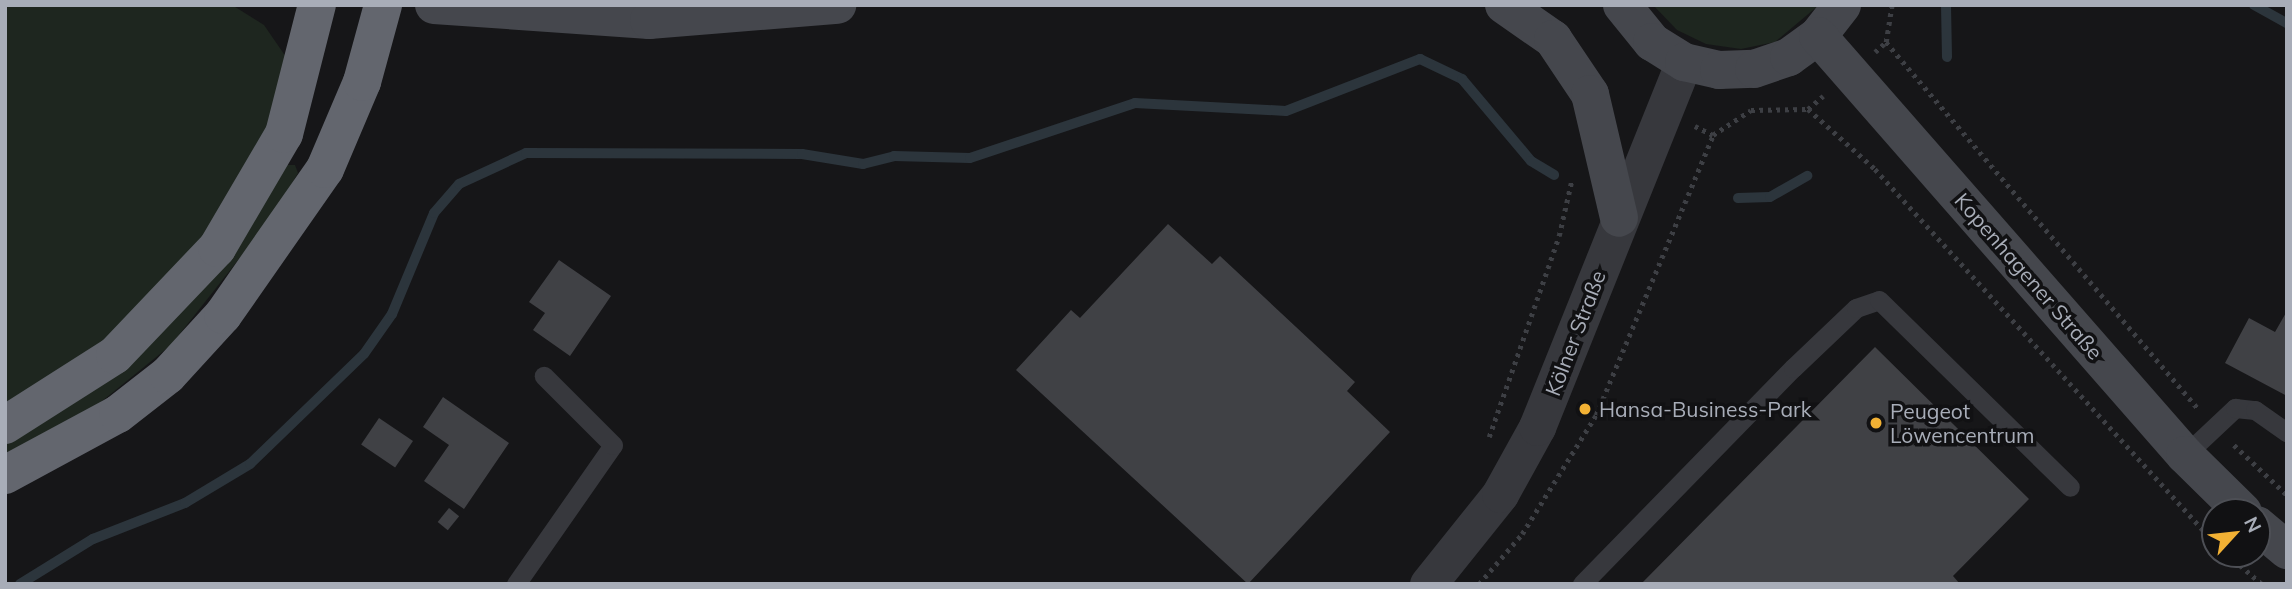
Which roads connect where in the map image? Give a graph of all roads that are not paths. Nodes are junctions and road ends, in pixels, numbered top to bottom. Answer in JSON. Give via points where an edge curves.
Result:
{"nodes":[{"id":1,"x":317,"y":5,"type":"edge"},
{"id":2,"x":383,"y":5,"type":"edge"},
{"id":3,"x":434,"y":5,"type":"edge"},
{"id":4,"x":837,"y":5,"type":"edge"},
{"id":5,"x":1504,"y":5,"type":"edge"},
{"id":6,"x":1622,"y":5,"type":"edge"},
{"id":7,"x":1842,"y":5,"type":"edge"},
{"id":8,"x":1818,"y":36,"type":"junction"},
{"id":9,"x":1684,"y":62,"type":"junction"},
{"id":10,"x":1619,"y":218,"type":"junction"},
{"id":11,"x":544,"y":376,"type":"dead end"},
{"id":12,"x":5,"y":425,"type":"edge"},
{"id":13,"x":2287,"y":432,"type":"edge"},
{"id":14,"x":2185,"y":455,"type":"junction"},
{"id":15,"x":5,"y":475,"type":"edge"},
{"id":16,"x":2070,"y":487,"type":"dead end"},
{"id":17,"x":2229,"y":498,"type":"edge"},
{"id":18,"x":2271,"y":536,"type":"edge"},
{"id":19,"x":2287,"y":550,"type":"edge"},
{"id":20,"x":516,"y":584,"type":"edge"},
{"id":21,"x":1428,"y":584,"type":"edge"},
{"id":22,"x":1581,"y":584,"type":"edge"}],
"edges":[{"from":1,"to":12,"type":"highway","via":[[284,134],[217,248],[115,355]]},
{"from":2,"to":15,"type":"highway","via":[[362,82],[325,169],[223,315],[168,376],[118,414]]},
{"from":3,"to":4,"type":"main road","via":[[649,20]]},
{"from":5,"to":10,"type":"main road","via":[[1553,39],[1590,94]]},
{"from":6,"to":9,"type":"main road","via":[[1652,42]]},
{"from":7,"to":8,"type":"main road"},
{"from":8,"to":9,"type":"main road","via":[[1789,57],[1754,69],[1718,70]]},
{"from":8,"to":14,"type":"main road","name":"Kopenhagener Straße"},
{"from":9,"to":10,"type":"street","name":"Kölner Straße"},
{"from":10,"to":21,"type":"street","name":"Kölner Straße","via":[[1578,335],[1537,427],[1500,494]]},
{"from":11,"to":20,"type":"lane","via":[[613,445]]},
{"from":13,"to":14,"type":"lane","via":[[2235,408]]},
{"from":14,"to":17,"type":"main road","name":"Kopenhagener Straße"},
{"from":16,"to":22,"type":"lane","via":[[1879,300],[1856,308]]},
{"from":18,"to":19,"type":"main road"}]}
